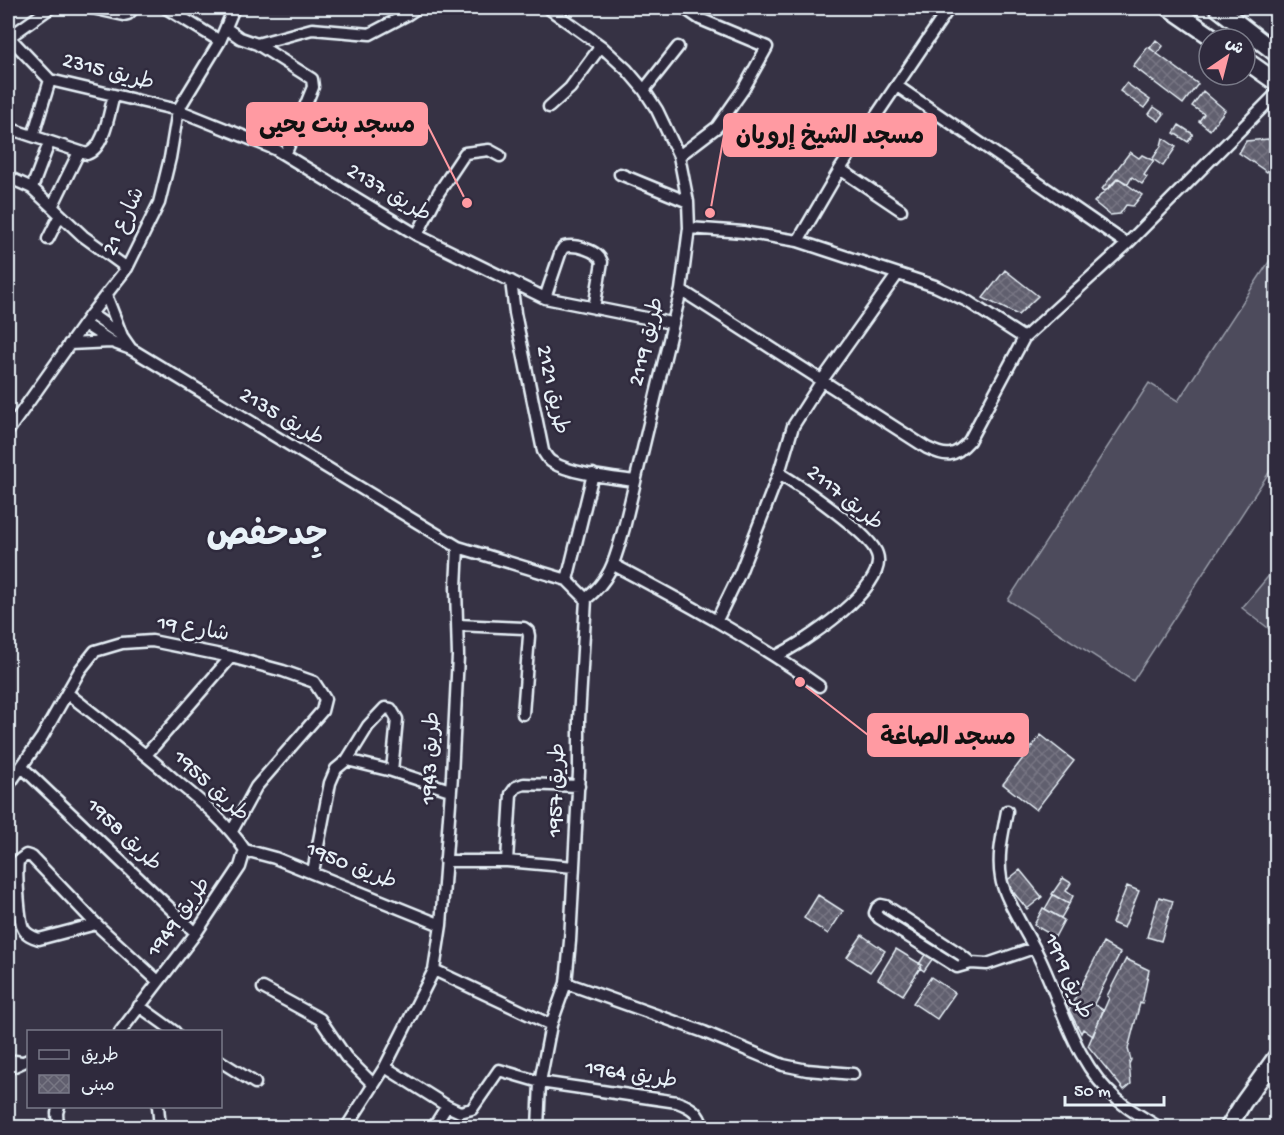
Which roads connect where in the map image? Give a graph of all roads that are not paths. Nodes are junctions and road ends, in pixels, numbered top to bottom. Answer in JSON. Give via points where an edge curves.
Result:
{"nodes":[{"id":1,"x":50,"y":8,"type":"edge"},
{"id":2,"x":92,"y":8,"type":"edge"},
{"id":3,"x":134,"y":8,"type":"edge"},
{"id":4,"x":166,"y":8,"type":"edge"},
{"id":5,"x":234,"y":8,"type":"edge"},
{"id":6,"x":417,"y":8,"type":"edge"},
{"id":7,"x":548,"y":8,"type":"edge"},
{"id":8,"x":684,"y":8,"type":"edge"},
{"id":9,"x":949,"y":8,"type":"edge"},
{"id":10,"x":1170,"y":8,"type":"edge"},
{"id":11,"x":1218,"y":8,"type":"edge"},
{"id":12,"x":1198,"y":27,"type":"edge"},
{"id":13,"x":226,"y":28,"type":"junction"},
{"id":14,"x":8,"y":38,"type":"edge"},
{"id":15,"x":220,"y":41,"type":"junction"},
{"id":16,"x":257,"y":44,"type":"junction"},
{"id":17,"x":601,"y":46,"type":"junction"},
{"id":18,"x":678,"y":47,"type":"dead end"},
{"id":19,"x":1276,"y":52,"type":"edge"},
{"id":20,"x":1257,"y":69,"type":"edge"},
{"id":21,"x":50,"y":80,"type":"junction"},
{"id":22,"x":1276,"y":82,"type":"edge"},
{"id":23,"x":897,"y":86,"type":"junction"},
{"id":24,"x":644,"y":90,"type":"junction"},
{"id":25,"x":114,"y":94,"type":"junction"},
{"id":26,"x":1276,"y":94,"type":"edge"},
{"id":27,"x":549,"y":107,"type":"dead end"},
{"id":28,"x":178,"y":110,"type":"junction"},
{"id":29,"x":8,"y":128,"type":"edge"},
{"id":30,"x":33,"y":136,"type":"junction"},
{"id":31,"x":50,"y":143,"type":"junction"},
{"id":32,"x":79,"y":152,"type":"junction"},
{"id":33,"x":285,"y":155,"type":"junction"},
{"id":34,"x":500,"y":156,"type":"dead end"},
{"id":35,"x":680,"y":156,"type":"junction"},
{"id":36,"x":840,"y":169,"type":"junction"},
{"id":37,"x":620,"y":174,"type":"dead end"},
{"id":38,"x":8,"y":177,"type":"edge"},
{"id":39,"x":32,"y":188,"type":"junction"},
{"id":40,"x":688,"y":202,"type":"junction"},
{"id":41,"x":901,"y":210,"type":"dead end"},
{"id":42,"x":56,"y":211,"type":"junction"},
{"id":43,"x":689,"y":228,"type":"junction"},
{"id":44,"x":417,"y":235,"type":"junction"},
{"id":45,"x":48,"y":239,"type":"dead end"},
{"id":46,"x":798,"y":241,"type":"junction"},
{"id":47,"x":1126,"y":244,"type":"junction"},
{"id":48,"x":127,"y":268,"type":"junction"},
{"id":49,"x":897,"y":275,"type":"junction"},
{"id":50,"x":511,"y":281,"type":"junction"},
{"id":51,"x":681,"y":290,"type":"junction"},
{"id":52,"x":106,"y":295,"type":"junction"},
{"id":53,"x":545,"y":298,"type":"junction"},
{"id":54,"x":594,"y":308,"type":"junction"},
{"id":55,"x":91,"y":314,"type":"junction"},
{"id":56,"x":671,"y":323,"type":"junction"},
{"id":57,"x":84,"y":324,"type":"junction"},
{"id":58,"x":1024,"y":338,"type":"junction"},
{"id":59,"x":117,"y":339,"type":"junction"},
{"id":60,"x":69,"y":344,"type":"junction"},
{"id":61,"x":823,"y":380,"type":"junction"},
{"id":62,"x":8,"y":431,"type":"edge"},
{"id":63,"x":779,"y":473,"type":"junction"},
{"id":64,"x":593,"y":474,"type":"junction"},
{"id":65,"x":635,"y":482,"type":"junction"},
{"id":66,"x":458,"y":547,"type":"junction"},
{"id":67,"x":614,"y":565,"type":"junction"},
{"id":68,"x":567,"y":580,"type":"junction"},
{"id":69,"x":586,"y":599,"type":"junction"},
{"id":70,"x":717,"y":620,"type":"junction"},
{"id":71,"x":458,"y":625,"type":"junction"},
{"id":72,"x":776,"y":656,"type":"junction"},
{"id":73,"x":231,"y":657,"type":"junction"},
{"id":74,"x":819,"y":686,"type":"dead end"},
{"id":75,"x":67,"y":693,"type":"junction"},
{"id":76,"x":523,"y":714,"type":"dead end"},
{"id":77,"x":146,"y":755,"type":"junction"},
{"id":78,"x":347,"y":760,"type":"junction"},
{"id":79,"x":22,"y":767,"type":"junction"},
{"id":80,"x":392,"y":771,"type":"junction"},
{"id":81,"x":8,"y":786,"type":"edge"},
{"id":82,"x":579,"y":786,"type":"junction"},
{"id":83,"x":450,"y":790,"type":"junction"},
{"id":84,"x":1007,"y":811,"type":"dead end"},
{"id":85,"x":232,"y":831,"type":"junction"},
{"id":86,"x":244,"y":850,"type":"junction"},
{"id":87,"x":446,"y":861,"type":"junction"},
{"id":88,"x":507,"y":861,"type":"junction"},
{"id":89,"x":574,"y":867,"type":"junction"},
{"id":90,"x":313,"y":872,"type":"junction"},
{"id":91,"x":96,"y":924,"type":"junction"},
{"id":92,"x":441,"y":925,"type":"junction"},
{"id":93,"x":196,"y":933,"type":"junction"},
{"id":94,"x":1034,"y":948,"type":"junction"},
{"id":95,"x":971,"y":963,"type":"junction"},
{"id":96,"x":434,"y":970,"type":"junction"},
{"id":97,"x":158,"y":981,"type":"junction"},
{"id":98,"x":566,"y":983,"type":"junction"},
{"id":99,"x":263,"y":988,"type":"dead end"},
{"id":100,"x":139,"y":1006,"type":"junction"},
{"id":101,"x":551,"y":1025,"type":"junction"},
{"id":102,"x":121,"y":1030,"type":"edge"},
{"id":103,"x":172,"y":1030,"type":"edge"},
{"id":104,"x":1276,"y":1057,"type":"edge"},
{"id":105,"x":8,"y":1060,"type":"edge"},
{"id":106,"x":25,"y":1061,"type":"edge"},
{"id":107,"x":222,"y":1062,"type":"edge"},
{"id":108,"x":385,"y":1067,"type":"junction"},
{"id":109,"x":8,"y":1069,"type":"edge"},
{"id":110,"x":853,"y":1074,"type":"dead end"},
{"id":111,"x":540,"y":1082,"type":"junction"},
{"id":112,"x":255,"y":1083,"type":"dead end"},
{"id":113,"x":373,"y":1084,"type":"junction"},
{"id":114,"x":447,"y":1106,"type":"junction"},
{"id":115,"x":59,"y":1108,"type":"edge"},
{"id":116,"x":158,"y":1108,"type":"edge"},
{"id":117,"x":58,"y":1128,"type":"edge"},
{"id":118,"x":160,"y":1128,"type":"edge"},
{"id":119,"x":346,"y":1128,"type":"edge"},
{"id":120,"x":433,"y":1128,"type":"edge"},
{"id":121,"x":538,"y":1128,"type":"edge"},
{"id":122,"x":703,"y":1128,"type":"edge"},
{"id":123,"x":1160,"y":1128,"type":"edge"},
{"id":124,"x":1228,"y":1128,"type":"edge"}],
"edges":[{"from":1,"to":14,"type":"street"},
{"from":2,"to":3,"type":"street","via":[[124,15]]},
{"from":4,"to":15,"type":"street"},
{"from":5,"to":13,"type":"street","name":"شارع 21"},
{"from":6,"to":16,"type":"street","via":[[370,34],[312,29]]},
{"from":7,"to":17,"type":"street","name":"طريق 2119"},
{"from":8,"to":35,"type":"street","via":[[699,19],[766,47],[717,127]]},
{"from":9,"to":23,"type":"street"},
{"from":10,"to":12,"type":"main road"},
{"from":11,"to":19,"type":"main road"},
{"from":13,"to":15,"type":"street","name":"شارع 21"},
{"from":13,"to":16,"type":"street"},
{"from":14,"to":21,"type":"street","name":"طريق 2315"},
{"from":15,"to":28,"type":"street","name":"شارع 21"},
{"from":16,"to":33,"type":"street","via":[[312,79],[313,87]]},
{"from":17,"to":24,"type":"street","name":"طريق 2119"},
{"from":17,"to":27,"type":"street","via":[[570,88]]},
{"from":18,"to":24,"type":"street"},
{"from":20,"to":22,"type":"main road"},
{"from":21,"to":25,"type":"street","name":"طريق 2315"},
{"from":21,"to":30,"type":"street"},
{"from":23,"to":36,"type":"street"},
{"from":23,"to":47,"type":"street"},
{"from":24,"to":35,"type":"street","name":"طريق 2119"},
{"from":25,"to":28,"type":"street","name":"طريق 2315"},
{"from":25,"to":32,"type":"street","via":[[100,144],[94,152]]},
{"from":26,"to":47,"type":"street"},
{"from":28,"to":33,"type":"street","name":"طريق 2137"},
{"from":28,"to":48,"type":"street","name":"شارع 21","via":[[159,203]]},
{"from":29,"to":30,"type":"street"},
{"from":30,"to":31,"type":"street"},
{"from":31,"to":32,"type":"street"},
{"from":31,"to":39,"type":"street"},
{"from":32,"to":42,"type":"street"},
{"from":33,"to":44,"type":"street","name":"طريق 2137"},
{"from":34,"to":44,"type":"street","via":[[489,150],[465,153]]},
{"from":35,"to":40,"type":"street","name":"طريق 2119"},
{"from":36,"to":41,"type":"street"},
{"from":36,"to":46,"type":"street"},
{"from":37,"to":40,"type":"street"},
{"from":38,"to":39,"type":"street"},
{"from":39,"to":42,"type":"street"},
{"from":40,"to":43,"type":"street","name":"طريق 2119"},
{"from":42,"to":45,"type":"street"},
{"from":42,"to":48,"type":"street"},
{"from":43,"to":46,"type":"street"},
{"from":43,"to":51,"type":"street","name":"طريق 2119"},
{"from":44,"to":50,"type":"street","name":"طريق 2137"},
{"from":46,"to":49,"type":"street"},
{"from":47,"to":58,"type":"street"},
{"from":48,"to":52,"type":"street","name":"شارع 21"},
{"from":49,"to":58,"type":"street","via":[[935,286]]},
{"from":49,"to":61,"type":"street","name":"طريق 2117"},
{"from":50,"to":53,"type":"street","name":"طريق 2137"},
{"from":50,"to":64,"type":"street","name":"طريق 2121","via":[[543,452],[552,462]]},
{"from":51,"to":56,"type":"street","name":"طريق 2119"},
{"from":51,"to":61,"type":"street"},
{"from":52,"to":55,"type":"street","name":"شارع 21"},
{"from":52,"to":59,"type":"street"},
{"from":53,"to":54,"type":"street","name":"طريق 2137"},
{"from":53,"to":54,"type":"street","via":[[561,251],[570,245],[601,258]]},
{"from":54,"to":56,"type":"street","name":"طريق 2137"},
{"from":55,"to":57,"type":"street","name":"شارع 21"},
{"from":55,"to":59,"type":"street","name":"طريق 2135"},
{"from":56,"to":65,"type":"street","name":"طريق 2119"},
{"from":57,"to":59,"type":"street"},
{"from":57,"to":60,"type":"street","name":"شارع 21"},
{"from":58,"to":61,"type":"street","via":[[969,441],[952,455],[927,448]]},
{"from":59,"to":60,"type":"street"},
{"from":59,"to":66,"type":"street","name":"طريق 2135"},
{"from":60,"to":62,"type":"street","name":"شارع 21"},
{"from":61,"to":63,"type":"street","name":"طريق 2117","via":[[794,426]]},
{"from":63,"to":70,"type":"street","name":"طريق 2117"},
{"from":63,"to":72,"type":"street","name":"طريق 2117","via":[[865,537],[875,548],[879,564],[853,603],[809,639]]},
{"from":64,"to":65,"type":"street","name":"طريق 2121"},
{"from":64,"to":68,"type":"street"},
{"from":65,"to":67,"type":"street","name":"طريق 2119"},
{"from":66,"to":68,"type":"street"},
{"from":66,"to":71,"type":"street","name":"طريق 1943"},
{"from":67,"to":69,"type":"street","name":"طريق 2119","via":[[603,584]]},
{"from":67,"to":70,"type":"street"},
{"from":68,"to":69,"type":"street"},
{"from":69,"to":82,"type":"street","name":"طريق 1957"},
{"from":70,"to":72,"type":"street"},
{"from":71,"to":76,"type":"street","via":[[528,631]]},
{"from":71,"to":83,"type":"street","name":"طريق 1943"},
{"from":72,"to":74,"type":"street"},
{"from":73,"to":75,"type":"street","name":"شارع 19","via":[[152,641],[122,643],[95,651]]},
{"from":73,"to":77,"type":"street","name":"طريق 1955"},
{"from":73,"to":85,"type":"street","name":"شارع 19","via":[[314,682],[325,699],[322,711],[256,787]]},
{"from":75,"to":77,"type":"street","name":"طريق 1955"},
{"from":75,"to":79,"type":"street","name":"شارع 19"},
{"from":77,"to":85,"type":"street","name":"طريق 1955"},
{"from":78,"to":80,"type":"street"},
{"from":78,"to":80,"type":"street","via":[[368,726],[381,711],[391,709],[397,719]]},
{"from":78,"to":90,"type":"street","via":[[336,769],[330,783]]},
{"from":79,"to":81,"type":"street","name":"شارع 19"},
{"from":79,"to":93,"type":"street","name":"طريق 1958"},
{"from":80,"to":83,"type":"street"},
{"from":82,"to":88,"type":"street","via":[[516,787],[511,794]]},
{"from":82,"to":89,"type":"street","name":"طريق 1957"},
{"from":83,"to":87,"type":"street","name":"طريق 1943"},
{"from":84,"to":94,"type":"street","name":"طريق 1919","via":[[999,853],[1001,882]]},
{"from":85,"to":86,"type":"street","name":"طريق 1955"},
{"from":86,"to":90,"type":"street","name":"طريق 1950"},
{"from":86,"to":93,"type":"street","name":"طريق 1949","via":[[240,867]]},
{"from":87,"to":88,"type":"street"},
{"from":87,"to":92,"type":"street","name":"طريق 1943"},
{"from":88,"to":89,"type":"street"},
{"from":89,"to":98,"type":"street","name":"طريق 1957"},
{"from":90,"to":92,"type":"street","name":"طريق 1950"},
{"from":91,"to":91,"type":"street","via":[[32,857],[26,855],[18,861],[23,928],[30,936],[39,939]]},
{"from":91,"to":97,"type":"street"},
{"from":92,"to":96,"type":"street","name":"طريق 1943"},
{"from":93,"to":97,"type":"street","name":"طريق 1949"},
{"from":94,"to":95,"type":"street","via":[[987,964]]},
{"from":94,"to":123,"type":"street","name":"طريق 1919","via":[[1082,1055],[1118,1100]]},
{"from":95,"to":95,"type":"street","via":[[957,967],[879,918],[877,908],[886,906]]},
{"from":96,"to":101,"type":"street"},
{"from":96,"to":108,"type":"street","name":"طريق 1943"},
{"from":97,"to":100,"type":"street","name":"طريق 1949"},
{"from":98,"to":101,"type":"street","name":"طريق 1957"},
{"from":98,"to":110,"type":"street","via":[[783,1065]]},
{"from":99,"to":113,"type":"street","via":[[320,1019],[346,1057]]},
{"from":100,"to":102,"type":"street","name":"طريق 1949"},
{"from":100,"to":103,"type":"street"},
{"from":101,"to":111,"type":"street","name":"طريق 1957"},
{"from":104,"to":124,"type":"street"},
{"from":105,"to":106,"type":"street"},
{"from":106,"to":109,"type":"street"},
{"from":107,"to":112,"type":"street"},
{"from":108,"to":113,"type":"street","name":"طريق 1943"},
{"from":108,"to":114,"type":"street"},
{"from":111,"to":114,"type":"street","name":"طريق 1964","via":[[499,1070],[472,1109],[460,1112]]},
{"from":111,"to":121,"type":"street","name":"طريق 1957"},
{"from":111,"to":122,"type":"street","name":"طريق 1964","via":[[677,1102],[697,1113]]},
{"from":113,"to":119,"type":"street","name":"طريق 1943"},
{"from":114,"to":120,"type":"street"},
{"from":115,"to":117,"type":"street"},
{"from":116,"to":118,"type":"street"}]}
